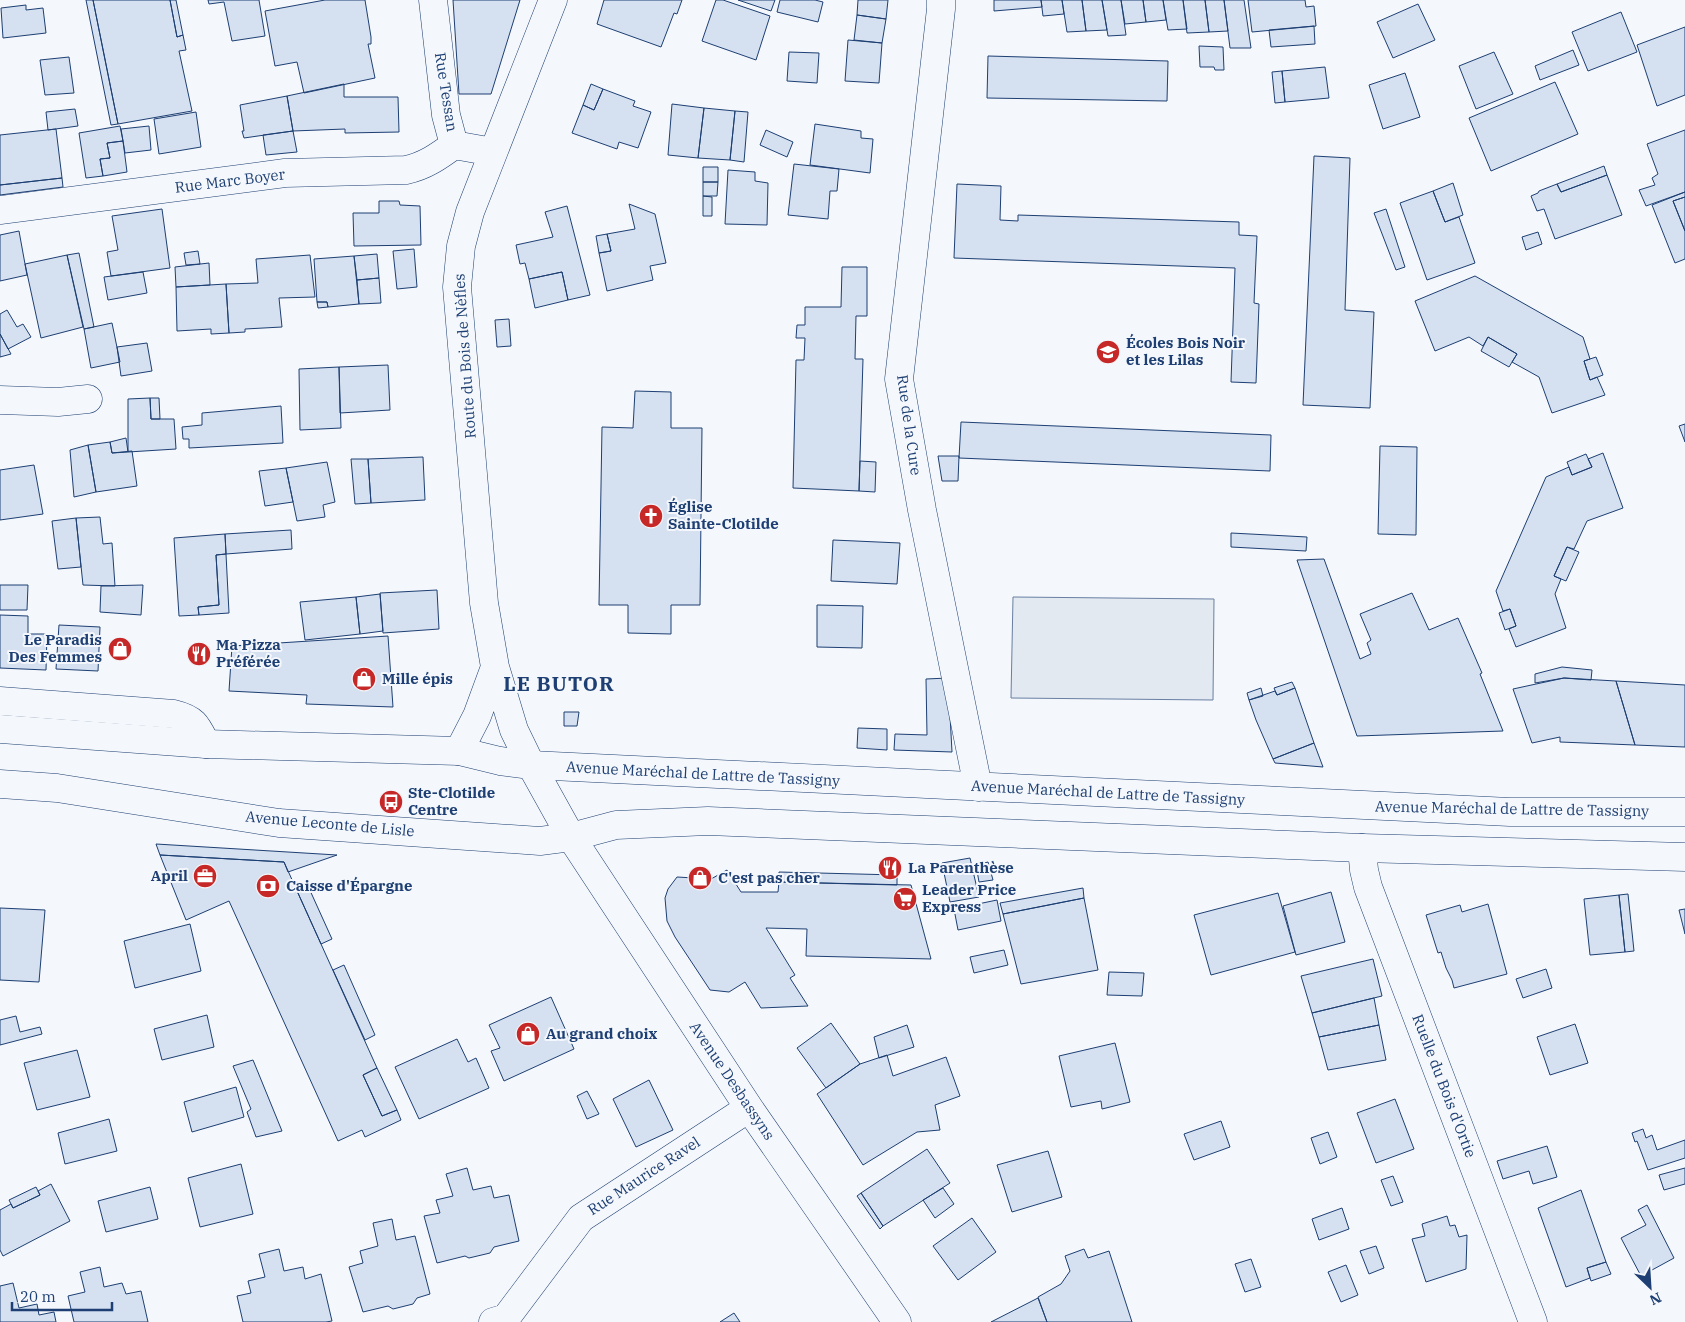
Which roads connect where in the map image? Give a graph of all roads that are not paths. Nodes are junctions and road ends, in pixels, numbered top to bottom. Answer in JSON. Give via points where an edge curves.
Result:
{"nodes":[{"id":1,"x":434,"y":0,"type":"edge"},
{"id":2,"x":553,"y":0,"type":"edge"},
{"id":3,"x":941,"y":0,"type":"edge"},
{"id":4,"x":454,"y":145,"type":"junction"},
{"id":5,"x":493,"y":152,"type":"junction"},
{"id":6,"x":0,"y":210,"type":"edge"},
{"id":7,"x":88,"y":398,"type":"dead end"},
{"id":8,"x":0,"y":400,"type":"edge"},
{"id":9,"x":495,"y":667,"type":"junction"},
{"id":10,"x":0,"y":701,"type":"edge"},
{"id":11,"x":0,"y":729,"type":"edge"},
{"id":12,"x":206,"y":744,"type":"junction"},
{"id":13,"x":459,"y":751,"type":"junction"},
{"id":14,"x":531,"y":765,"type":"junction"},
{"id":15,"x":0,"y":784,"type":"edge"},
{"id":16,"x":978,"y":787,"type":"junction"},
{"id":17,"x":1685,"y":812,"type":"edge"},
{"id":18,"x":571,"y":838,"type":"junction"},
{"id":19,"x":1362,"y":848,"type":"junction"},
{"id":20,"x":1685,"y":857,"type":"edge"},
{"id":21,"x":749,"y":1108,"type":"junction"},
{"id":22,"x":493,"y":1322,"type":"edge"},
{"id":23,"x":897,"y":1322,"type":"edge"},
{"id":24,"x":1533,"y":1322,"type":"edge"}],
"edges":[{"from":1,"to":4,"type":"street","name":"Rue Tessan","via":[[446,116]]},
{"from":2,"to":5,"type":"street","name":"Route du Bois de Nèfles"},
{"from":3,"to":16,"type":"street","name":"Rue de la Cure","via":[[899,379]]},
{"from":4,"to":5,"type":"street","name":"Rue Tessan"},
{"from":4,"to":6,"type":"street","name":"Rue Marc Boyer","via":[[431,161],[406,170],[285,173]]},
{"from":5,"to":9,"type":"street","name":"Route du Bois de Nèfles","via":[[470,212],[461,246],[457,287],[484,603]]},
{"from":7,"to":8,"type":"street","via":[[58,402]]},
{"from":9,"to":13,"type":"street","name":"Route du Bois de Nèfles","via":[[477,716]]},
{"from":9,"to":14,"type":"street","name":"Route du Bois de Nèfles","via":[[514,730]]},
{"from":10,"to":12,"type":"street","via":[[174,714],[188,717]]},
{"from":11,"to":12,"type":"street"},
{"from":12,"to":13,"type":"street"},
{"from":13,"to":14,"type":"street"},
{"from":14,"to":16,"type":"street","name":"Avenue Maréchal de Lattre de Tassigny"},
{"from":14,"to":18,"type":"street","name":"Route du Bois de Nèfles"},
{"from":15,"to":18,"type":"street","name":"Avenue Leconte de Lisle","via":[[57,788],[279,823],[540,841]]},
{"from":16,"to":17,"type":"street","name":"Avenue Maréchal de Lattre de Tassigny","via":[[1510,812]]},
{"from":18,"to":19,"type":"street","via":[[616,825],[708,821]]},
{"from":18,"to":21,"type":"street","name":"Avenue Desbassyns"},
{"from":19,"to":20,"type":"street"},
{"from":19,"to":24,"type":"street","name":"Ruelle du Bois d'Ortie","via":[[1368,886]]},
{"from":21,"to":22,"type":"street","name":"Rue Maurice Ravel","via":[[580,1218],[506,1318]]},
{"from":21,"to":23,"type":"street","name":"Avenue Desbassyns"}]}
